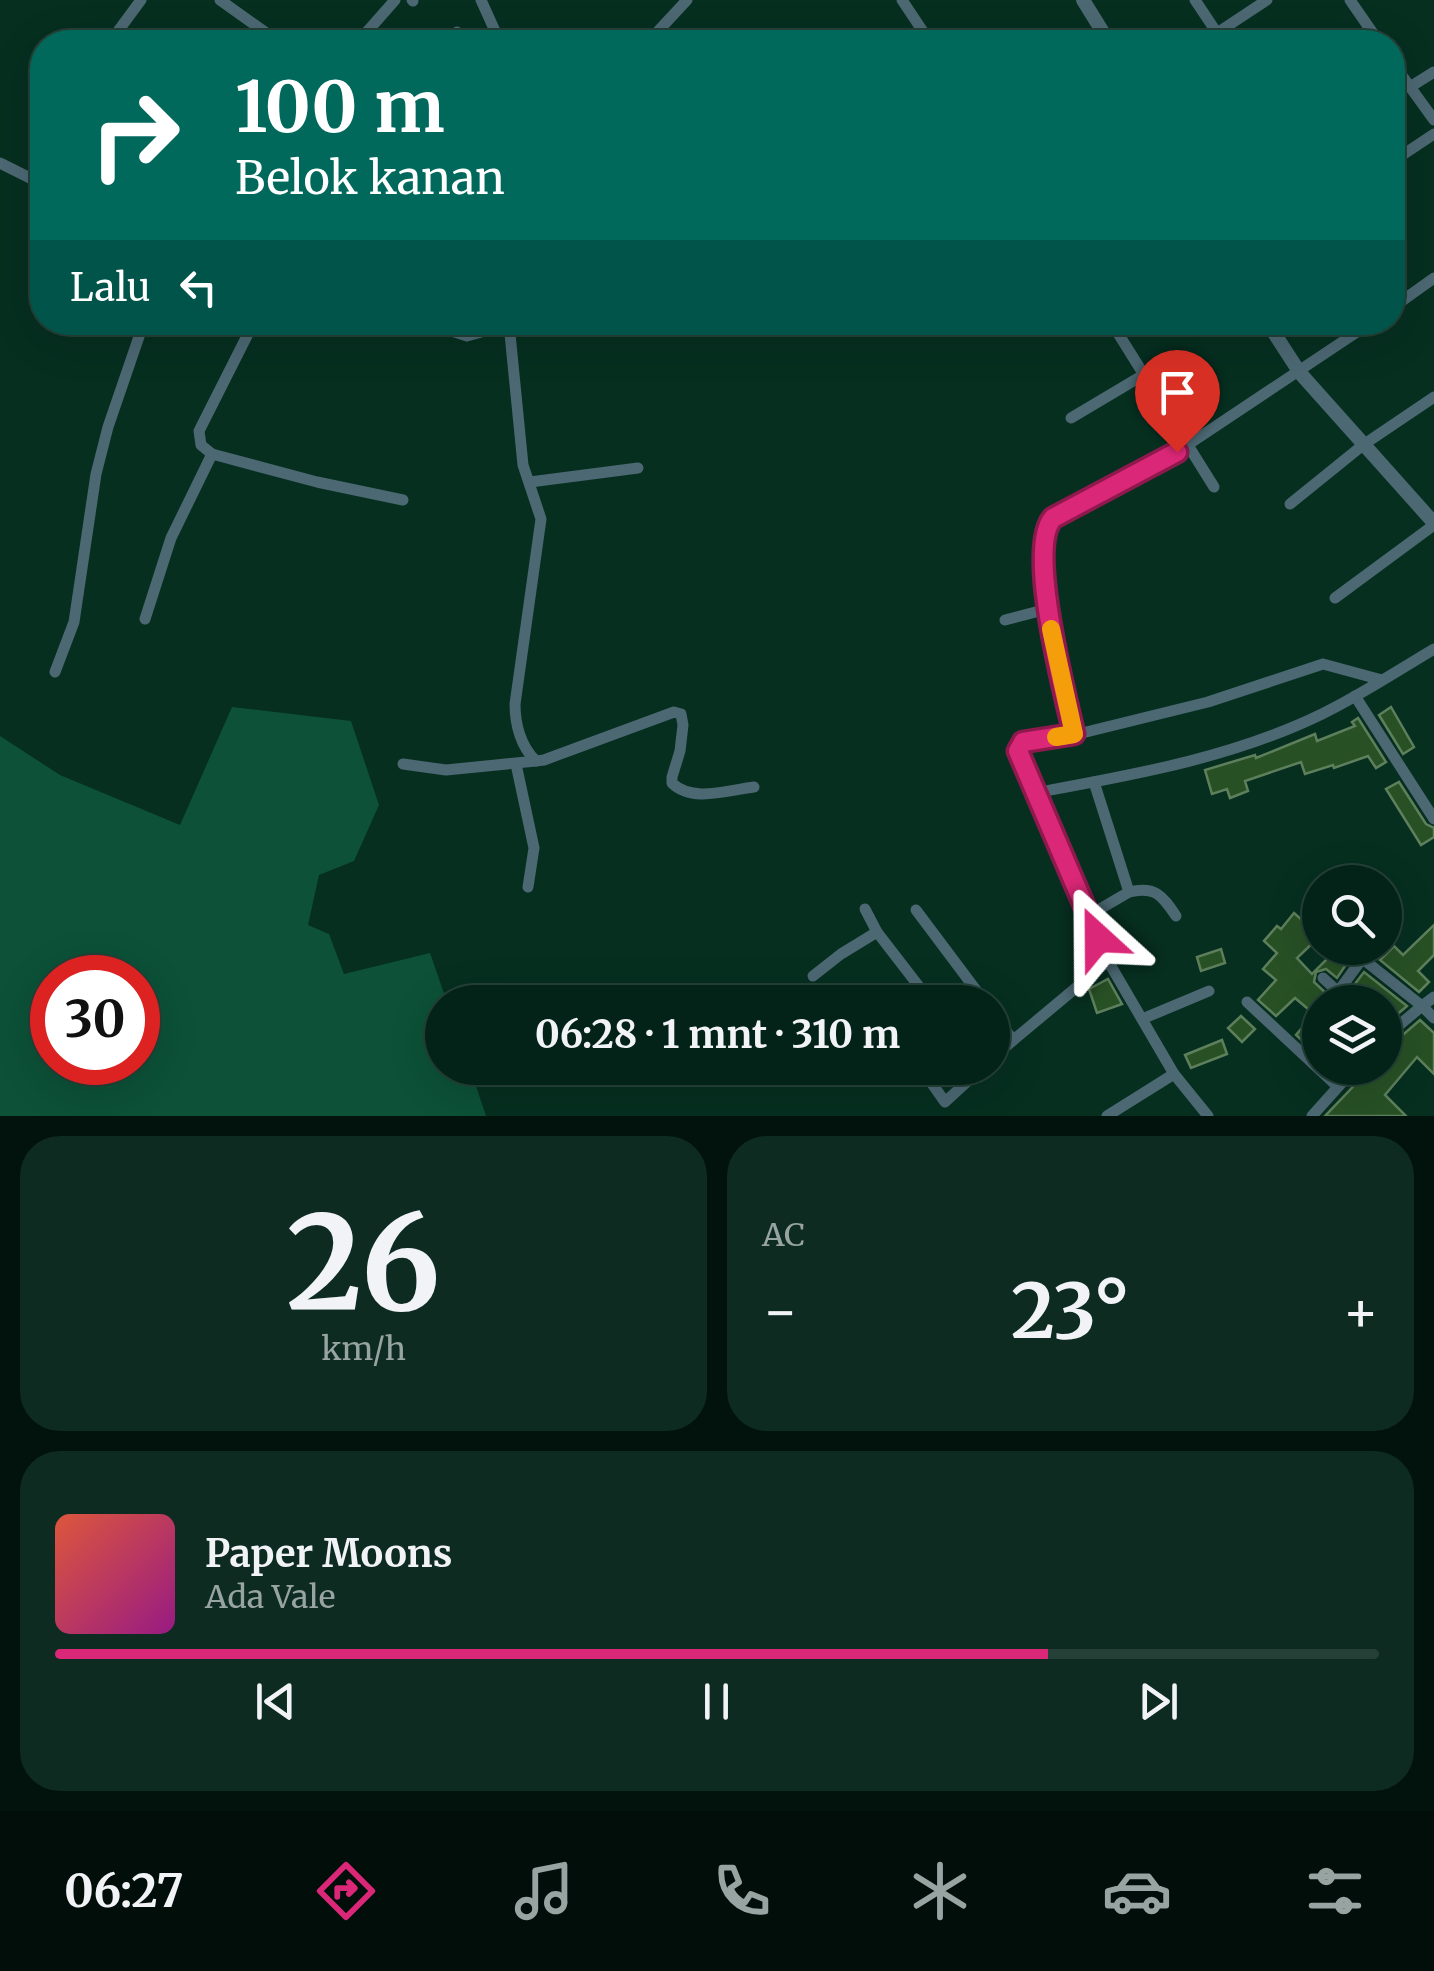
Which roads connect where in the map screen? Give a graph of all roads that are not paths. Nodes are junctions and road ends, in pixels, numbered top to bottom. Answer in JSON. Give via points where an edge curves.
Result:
{"nodes":[{"id":1,"x":142,"y":0,"type":"edge"},
{"id":2,"x":220,"y":0,"type":"edge"},
{"id":3,"x":395,"y":0,"type":"edge"},
{"id":4,"x":687,"y":0,"type":"edge"},
{"id":5,"x":902,"y":0,"type":"edge"},
{"id":6,"x":1084,"y":0,"type":"edge"},
{"id":7,"x":1196,"y":0,"type":"edge"},
{"id":8,"x":1267,"y":0,"type":"edge"},
{"id":9,"x":1350,"y":0,"type":"edge"},
{"id":10,"x":485,"y":2,"type":"edge"},
{"id":11,"x":119,"y":30,"type":"edge"},
{"id":12,"x":262,"y":30,"type":"edge"},
{"id":13,"x":369,"y":30,"type":"edge"},
{"id":14,"x":496,"y":30,"type":"edge"},
{"id":15,"x":659,"y":30,"type":"edge"},
{"id":16,"x":922,"y":30,"type":"edge"},
{"id":17,"x":1102,"y":30,"type":"edge"},
{"id":18,"x":1215,"y":30,"type":"edge"},
{"id":19,"x":1230,"y":30,"type":"edge"},
{"id":20,"x":1370,"y":30,"type":"edge"},
{"id":21,"x":1434,"y":72,"type":"edge"},
{"id":22,"x":1405,"y":80,"type":"edge"},
{"id":23,"x":1410,"y":87,"type":"junction"},
{"id":24,"x":1434,"y":120,"type":"edge"},
{"id":25,"x":1434,"y":134,"type":"edge"},
{"id":26,"x":1405,"y":153,"type":"edge"},
{"id":27,"x":0,"y":163,"type":"edge"},
{"id":28,"x":30,"y":178,"type":"edge"},
{"id":29,"x":1434,"y":278,"type":"edge"},
{"id":30,"x":1405,"y":299,"type":"edge"},
{"id":31,"x":140,"y":335,"type":"edge"},
{"id":32,"x":247,"y":335,"type":"edge"},
{"id":33,"x":510,"y":335,"type":"edge"},
{"id":34,"x":1119,"y":335,"type":"edge"},
{"id":35,"x":1275,"y":335,"type":"edge"},
{"id":36,"x":1354,"y":335,"type":"edge"},
{"id":37,"x":1300,"y":373,"type":"junction"},
{"id":38,"x":1144,"y":374,"type":"junction"},
{"id":39,"x":1434,"y":397,"type":"edge"},
{"id":40,"x":1071,"y":418,"type":"dead end"},
{"id":41,"x":1187,"y":445,"type":"junction"},
{"id":42,"x":1362,"y":445,"type":"junction"},
{"id":43,"x":212,"y":454,"type":"junction"},
{"id":44,"x":638,"y":468,"type":"dead end"},
{"id":45,"x":530,"y":482,"type":"junction"},
{"id":46,"x":1214,"y":487,"type":"dead end"},
{"id":47,"x":404,"y":500,"type":"dead end"},
{"id":48,"x":1290,"y":504,"type":"dead end"},
{"id":49,"x":1434,"y":524,"type":"edge"},
{"id":50,"x":1335,"y":598,"type":"dead end"},
{"id":51,"x":1047,"y":609,"type":"junction"},
{"id":52,"x":145,"y":620,"type":"dead end"},
{"id":53,"x":1005,"y":620,"type":"dead end"},
{"id":54,"x":1434,"y":649,"type":"edge"},
{"id":55,"x":55,"y":672,"type":"dead end"},
{"id":56,"x":1382,"y":680,"type":"junction"},
{"id":57,"x":1356,"y":696,"type":"junction"},
{"id":58,"x":1074,"y":734,"type":"junction"},
{"id":59,"x":536,"y":762,"type":"junction"},
{"id":60,"x":403,"y":764,"type":"dead end"},
{"id":61,"x":516,"y":764,"type":"junction"},
{"id":62,"x":1094,"y":782,"type":"junction"},
{"id":63,"x":754,"y":786,"type":"dead end"},
{"id":64,"x":1034,"y":793,"type":"junction"},
{"id":65,"x":1434,"y":819,"type":"edge"},
{"id":66,"x":528,"y":886,"type":"dead end"},
{"id":67,"x":1129,"y":892,"type":"junction"},
{"id":68,"x":865,"y":910,"type":"dead end"},
{"id":69,"x":916,"y":910,"type":"dead end"},
{"id":70,"x":1088,"y":916,"type":"junction"},
{"id":71,"x":1176,"y":916,"type":"dead end"},
{"id":72,"x":877,"y":932,"type":"junction"},
{"id":73,"x":1108,"y":961,"type":"junction"},
{"id":74,"x":1358,"y":965,"type":"edge"},
{"id":75,"x":1370,"y":965,"type":"edge"},
{"id":76,"x":813,"y":976,"type":"dead end"},
{"id":77,"x":1323,"y":978,"type":"dead end"},
{"id":78,"x":918,"y":985,"type":"edge"},
{"id":79,"x":972,"y":985,"type":"edge"},
{"id":80,"x":1209,"y":991,"type":"dead end"},
{"id":81,"x":1434,"y":997,"type":"edge"},
{"id":82,"x":1247,"y":1002,"type":"dead end"},
{"id":83,"x":1422,"y":1006,"type":"junction"},
{"id":84,"x":1434,"y":1018,"type":"edge"},
{"id":85,"x":1142,"y":1019,"type":"junction"},
{"id":86,"x":1402,"y":1023,"type":"edge"},
{"id":87,"x":1010,"y":1036,"type":"edge"},
{"id":88,"x":1013,"y":1040,"type":"junction"},
{"id":89,"x":1010,"y":1043,"type":"edge"},
{"id":90,"x":1174,"y":1074,"type":"junction"},
{"id":91,"x":934,"y":1085,"type":"edge"},
{"id":92,"x":964,"y":1085,"type":"edge"},
{"id":93,"x":1337,"y":1086,"type":"joint"},
{"id":94,"x":1107,"y":1116,"type":"edge"},
{"id":95,"x":1207,"y":1116,"type":"edge"},
{"id":96,"x":1312,"y":1116,"type":"edge"}],
"edges":[{"from":1,"to":11,"type":"street"},
{"from":2,"to":12,"type":"street"},
{"from":3,"to":13,"type":"street"},
{"from":4,"to":15,"type":"street"},
{"from":5,"to":16,"type":"street"},
{"from":6,"to":17,"type":"street"},
{"from":7,"to":18,"type":"street"},
{"from":8,"to":19,"type":"street"},
{"from":9,"to":20,"type":"street"},
{"from":10,"to":14,"type":"street"},
{"from":21,"to":23,"type":"street"},
{"from":22,"to":23,"type":"street"},
{"from":23,"to":24,"type":"street"},
{"from":25,"to":26,"type":"street"},
{"from":27,"to":28,"type":"street"},
{"from":29,"to":30,"type":"street"},
{"from":31,"to":55,"type":"street","via":[[96,474],[74,622]]},
{"from":32,"to":43,"type":"street","via":[[199,431]]},
{"from":33,"to":45,"type":"street"},
{"from":34,"to":38,"type":"street"},
{"from":35,"to":37,"type":"street"},
{"from":36,"to":37,"type":"street"},
{"from":37,"to":41,"type":"street"},
{"from":37,"to":42,"type":"street"},
{"from":38,"to":40,"type":"street"},
{"from":38,"to":41,"type":"street"},
{"from":39,"to":42,"type":"street"},
{"from":41,"to":46,"type":"street"},
{"from":41,"to":51,"type":"street","via":[[1046,526]]},
{"from":42,"to":48,"type":"street"},
{"from":42,"to":49,"type":"street"},
{"from":43,"to":47,"type":"street"},
{"from":43,"to":52,"type":"street","via":[[171,538]]},
{"from":44,"to":45,"type":"street"},
{"from":45,"to":59,"type":"street","via":[[541,519],[515,716]]},
{"from":49,"to":50,"type":"street"},
{"from":51,"to":53,"type":"street"},
{"from":51,"to":58,"type":"street"},
{"from":54,"to":56,"type":"street"},
{"from":56,"to":57,"type":"street"},
{"from":56,"to":58,"type":"street","via":[[1323,664],[1208,702]]},
{"from":57,"to":62,"type":"street","via":[[1249,743]]},
{"from":57,"to":65,"type":"street"},
{"from":58,"to":64,"type":"street","via":[[1019,744]]},
{"from":59,"to":61,"type":"street"},
{"from":59,"to":63,"type":"street","via":[[674,712],[683,725],[672,777],[677,788],[691,795]]},
{"from":60,"to":61,"type":"street","via":[[446,770]]},
{"from":61,"to":66,"type":"street","via":[[534,848]]},
{"from":62,"to":64,"type":"street"},
{"from":62,"to":67,"type":"street"},
{"from":64,"to":70,"type":"street"},
{"from":67,"to":70,"type":"street"},
{"from":67,"to":71,"type":"street","via":[[1156,890]]},
{"from":68,"to":72,"type":"street"},
{"from":69,"to":79,"type":"street"},
{"from":70,"to":73,"type":"street"},
{"from":72,"to":76,"type":"street"},
{"from":72,"to":78,"type":"street"},
{"from":73,"to":85,"type":"street"},
{"from":73,"to":88,"type":"street"},
{"from":74,"to":77,"type":"street","via":[[1340,989]]},
{"from":75,"to":83,"type":"street"},
{"from":80,"to":85,"type":"street"},
{"from":81,"to":83,"type":"street"},
{"from":82,"to":93,"type":"street"},
{"from":83,"to":84,"type":"street"},
{"from":83,"to":86,"type":"street"},
{"from":85,"to":90,"type":"street"},
{"from":87,"to":88,"type":"street"},
{"from":88,"to":89,"type":"street"},
{"from":90,"to":94,"type":"street"},
{"from":90,"to":95,"type":"street"},
{"from":91,"to":92,"type":"street","via":[[946,1102]]},
{"from":93,"to":96,"type":"street"}]}
